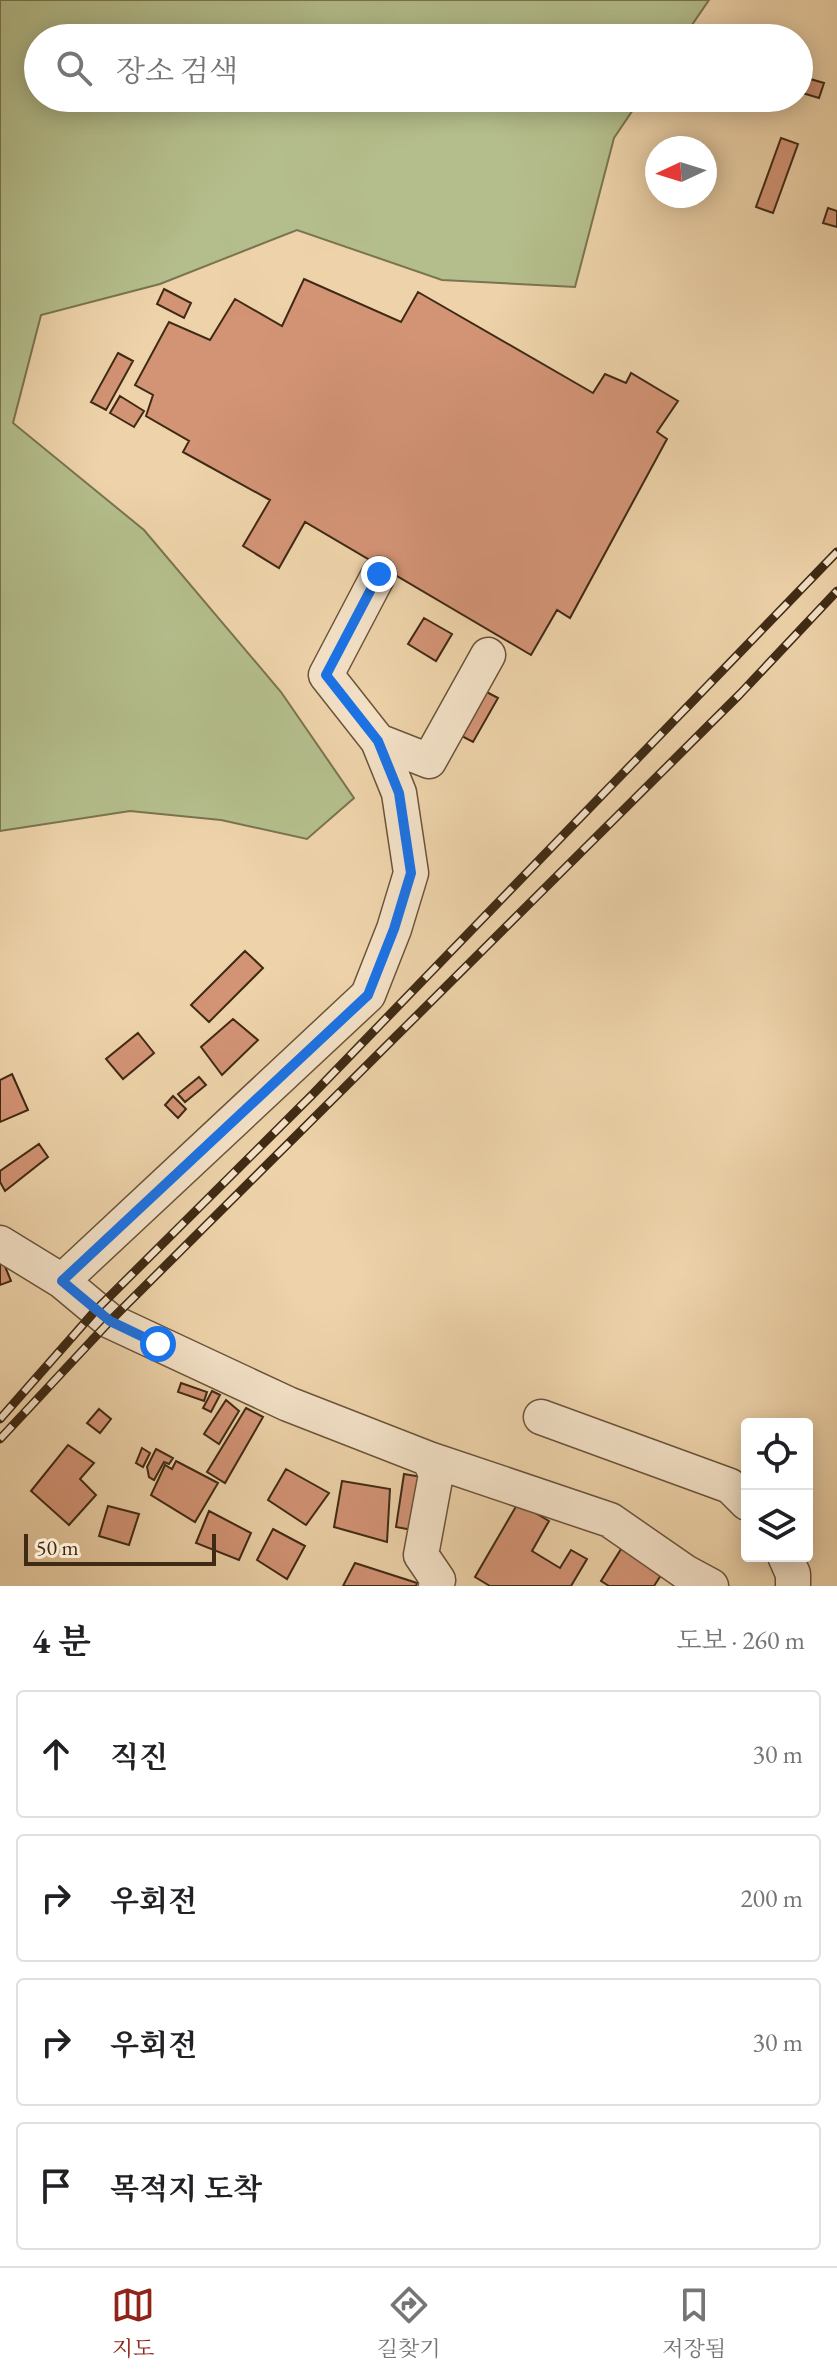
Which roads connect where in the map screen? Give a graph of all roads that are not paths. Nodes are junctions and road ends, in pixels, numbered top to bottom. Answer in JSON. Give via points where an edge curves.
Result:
{"nodes":[{"id":1,"x":379,"y":574,"type":"dead end"},
{"id":2,"x":488,"y":655,"type":"dead end"},
{"id":3,"x":378,"y":741,"type":"junction"},
{"id":4,"x":0,"y":1243,"type":"edge"},
{"id":5,"x":62,"y":1281,"type":"junction"},
{"id":6,"x":541,"y":1417,"type":"dead end"},
{"id":7,"x":429,"y":1459,"type":"junction"},
{"id":8,"x":741,"y":1497,"type":"edge"},
{"id":9,"x":788,"y":1562,"type":"edge"},
{"id":10,"x":436,"y":1586,"type":"edge"},
{"id":11,"x":711,"y":1586,"type":"edge"},
{"id":12,"x":793,"y":1586,"type":"edge"}],
"edges":[{"from":1,"to":3,"type":"street","via":[[326,675]]},
{"from":2,"to":3,"type":"street","via":[[429,761]]},
{"from":3,"to":5,"type":"street","via":[[399,793],[411,873],[368,995]]},
{"from":4,"to":5,"type":"street"},
{"from":5,"to":7,"type":"street","via":[[110,1321],[288,1404]]},
{"from":6,"to":8,"type":"street","via":[[730,1486]]},
{"from":7,"to":10,"type":"street","via":[[436,1474],[421,1555],[438,1580]]},
{"from":7,"to":11,"type":"street","via":[[610,1520]]},
{"from":9,"to":12,"type":"street"}]}
